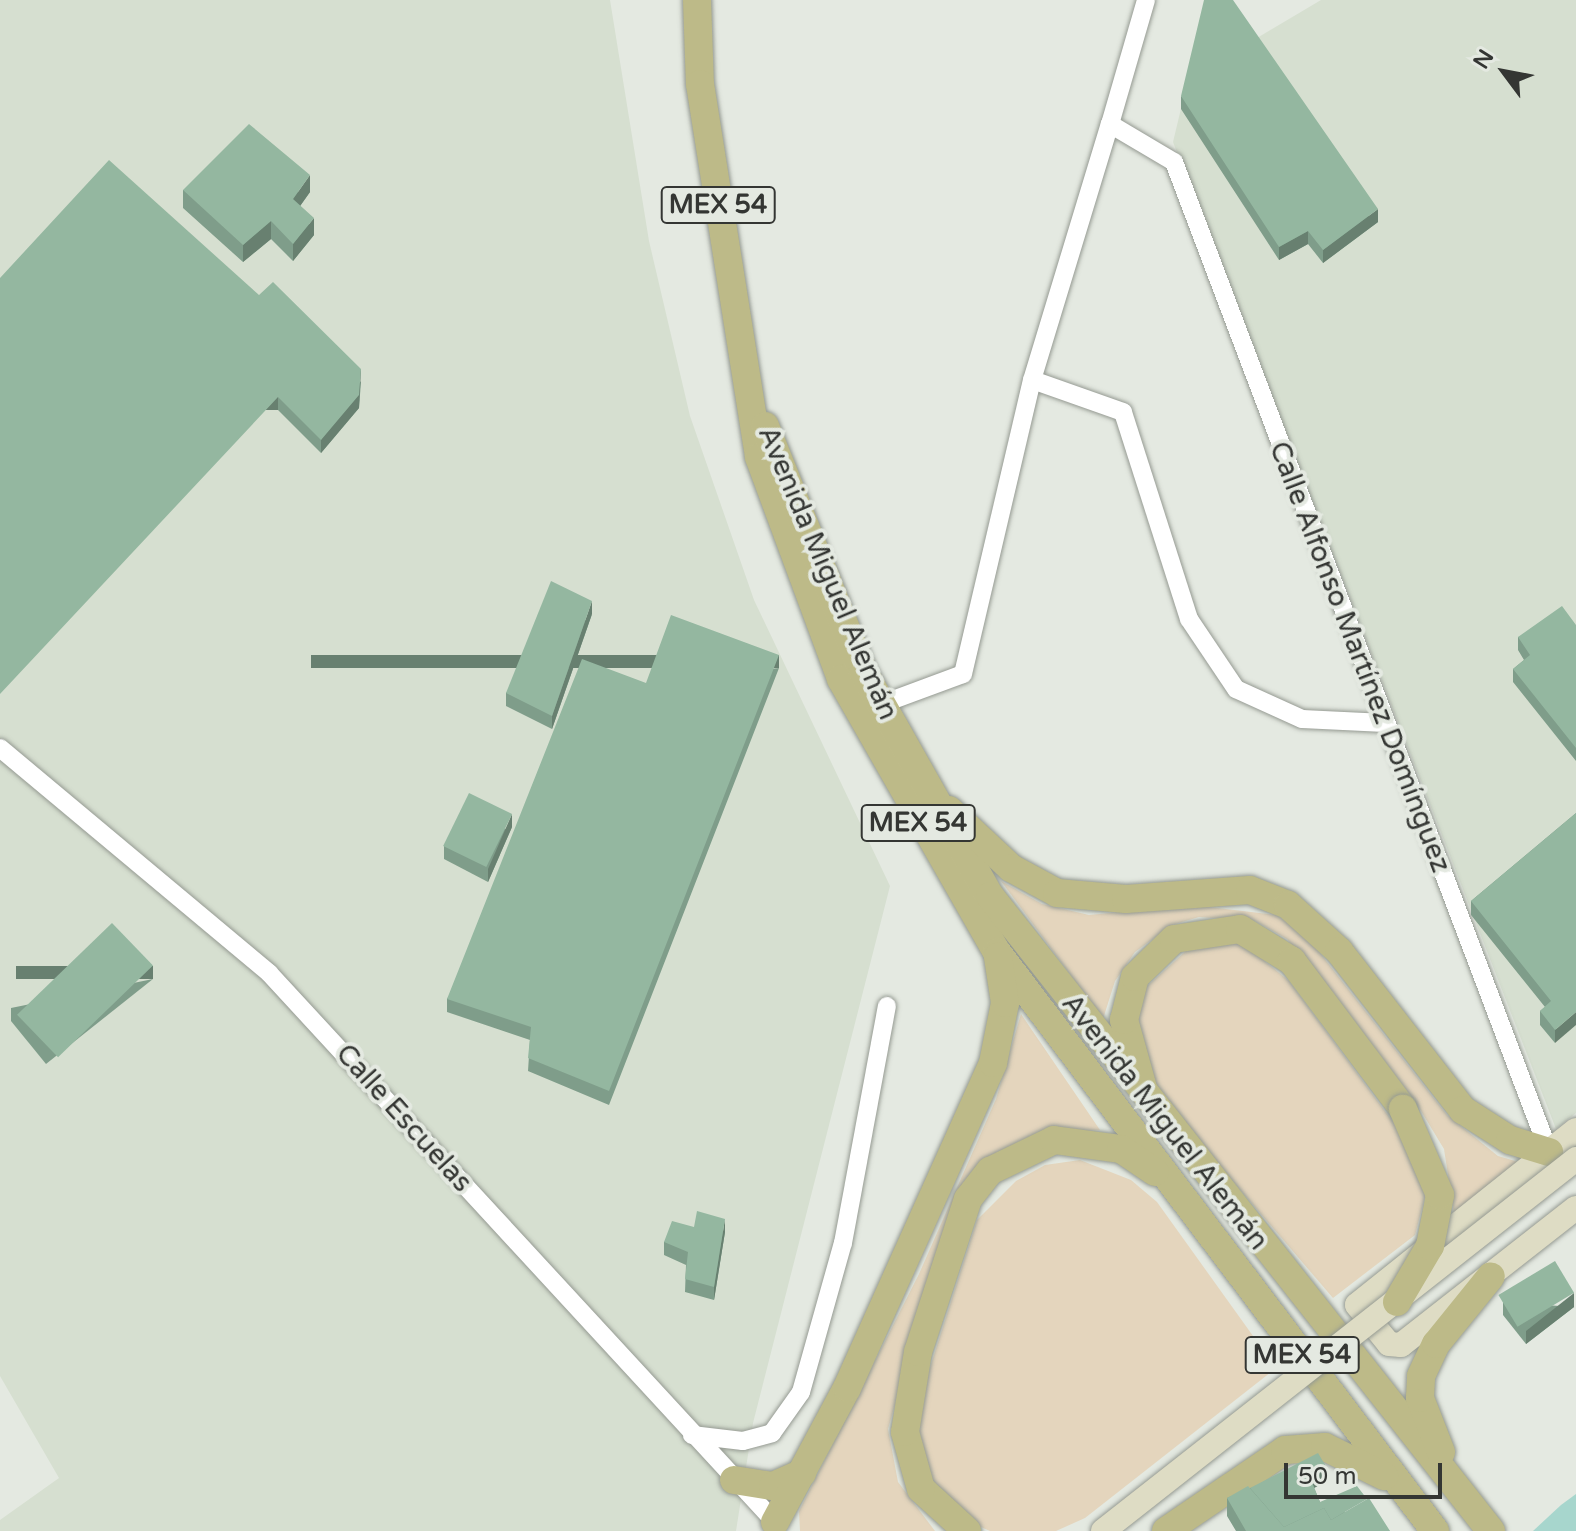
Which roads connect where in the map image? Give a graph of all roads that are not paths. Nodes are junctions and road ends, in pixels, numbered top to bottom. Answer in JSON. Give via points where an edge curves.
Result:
{"nodes":[{"id":1,"x":697,"y":0,"type":"edge"},
{"id":2,"x":1146,"y":0,"type":"edge"},
{"id":3,"x":1110,"y":124,"type":"junction"},
{"id":4,"x":1032,"y":380,"type":"junction"},
{"id":5,"x":806,"y":563,"type":"junction"},
{"id":6,"x":882,"y":704,"type":"junction"},
{"id":7,"x":1385,"y":723,"type":"junction"},
{"id":8,"x":0,"y":748,"type":"edge"},
{"id":9,"x":929,"y":793,"type":"junction"},
{"id":10,"x":997,"y":952,"type":"junction"},
{"id":11,"x":887,"y":1006,"type":"dead end"},
{"id":12,"x":1149,"y":1103,"type":"junction"},
{"id":13,"x":1576,"y":1130,"type":"edge"},
{"id":14,"x":1549,"y":1152,"type":"junction"},
{"id":15,"x":1576,"y":1159,"type":"edge"},
{"id":16,"x":1576,"y":1178,"type":"edge"},
{"id":17,"x":1177,"y":1189,"type":"junction"},
{"id":18,"x":1576,"y":1208,"type":"edge"},
{"id":19,"x":1491,"y":1276,"type":"junction"},
{"id":20,"x":1397,"y":1302,"type":"junction"},
{"id":21,"x":1342,"y":1345,"type":"junction"},
{"id":22,"x":1312,"y":1368,"type":"junction"},
{"id":23,"x":692,"y":1435,"type":"junction"},
{"id":24,"x":802,"y":1473,"type":"junction"},
{"id":25,"x":734,"y":1480,"type":"junction"},
{"id":26,"x":1405,"y":1491,"type":"junction"},
{"id":27,"x":1461,"y":1495,"type":"junction"},
{"id":28,"x":1431,"y":1526,"type":"edge"},
{"id":29,"x":777,"y":1528,"type":"edge"},
{"id":30,"x":1111,"y":1528,"type":"edge"},
{"id":31,"x":967,"y":1531,"type":"edge"},
{"id":32,"x":1166,"y":1531,"type":"edge"},
{"id":33,"x":1491,"y":1531,"type":"edge"}],
"edges":[{"from":1,"to":5,"type":"main road","name":"Avenida Miguel Alemán","number":"MEX 54","via":[[700,84],[754,409]]},
{"from":2,"to":3,"type":"street"},
{"from":3,"to":4,"type":"street"},
{"from":3,"to":7,"type":"street","name":"Calle Alfonso Martínez Domínguez","via":[[1174,162]]},
{"from":4,"to":6,"type":"street","via":[[963,674]]},
{"from":4,"to":7,"type":"street","via":[[1123,412],[1189,619],[1236,689],[1302,719]]},
{"from":5,"to":6,"type":"main road","name":"Avenida Miguel Alemán","number":"MEX 54"},
{"from":5,"to":10,"type":"main road","name":"Avenida Miguel Alemán","number":"MEX 54","via":[[869,737]]},
{"from":6,"to":9,"type":"main road","name":"Avenida Miguel Alemán","number":"MEX 54"},
{"from":7,"to":14,"type":"street","name":"Calle Alfonso Martínez Domínguez"},
{"from":8,"to":23,"type":"street","name":"Calle Escuelas","via":[[269,973]]},
{"from":9,"to":12,"type":"main road","name":"Avenida Miguel Alemán","number":"MEX 54","via":[[990,896]]},
{"from":9,"to":14,"type":"main road","via":[[1011,868],[1057,893],[1126,899],[1250,890],[1288,905],[1339,951],[1463,1110],[1510,1140]]},
{"from":10,"to":17,"type":"main road","name":"Avenida Miguel Alemán","number":"MEX 54"},
{"from":10,"to":24,"type":"main road","via":[[1005,1003],[993,1063],[920,1233]]},
{"from":11,"to":23,"type":"street","via":[[846,1231],[801,1392],[772,1433],[743,1441]]},
{"from":12,"to":20,"type":"main road","bridge":true,"via":[[1124,1020],[1129,989],[1161,948],[1216,927],[1260,935],[1292,961],[1403,1109],[1436,1175],[1439,1214],[1430,1246]]},
{"from":12,"to":21,"type":"main road","name":"Avenida Miguel Alemán","number":"MEX 54"},
{"from":13,"to":14,"type":"main road"},
{"from":14,"to":19,"type":"main road","via":[[1357,1305],[1394,1346]]},
{"from":15,"to":20,"type":"main road","bridge":true},
{"from":16,"to":30,"type":"main road"},
{"from":17,"to":22,"type":"main road","name":"Avenida Miguel Alemán","number":"MEX 54"},
{"from":17,"to":31,"type":"main road","via":[[1121,1149],[1087,1139],[1054,1140],[990,1171],[968,1199],[938,1278],[905,1432],[921,1489]]},
{"from":18,"to":19,"type":"main road"},
{"from":19,"to":27,"type":"main road","via":[[1436,1344],[1421,1376],[1426,1418]]},
{"from":20,"to":21,"type":"main road","bridge":true},
{"from":21,"to":22,"type":"main road","bridge":true},
{"from":21,"to":27,"type":"main road","name":"Avenida Miguel Alemán","number":"MEX 54"},
{"from":22,"to":26,"type":"main road","name":"Avenida Miguel Alemán","number":"MEX 54"},
{"from":22,"to":30,"type":"main road","bridge":true},
{"from":23,"to":25,"type":"street","name":"Calle Escuelas"},
{"from":24,"to":25,"type":"main road","via":[[773,1486]]},
{"from":24,"to":29,"type":"main road"},
{"from":25,"to":29,"type":"street","name":"Calle Escuelas"},
{"from":26,"to":28,"type":"main road","name":"Avenida Miguel Alemán","number":"MEX 54"},
{"from":26,"to":32,"type":"main road","via":[[1343,1452],[1285,1450]]},
{"from":27,"to":33,"type":"main road","name":"Avenida Miguel Alemán","number":"MEX 54"}]}
